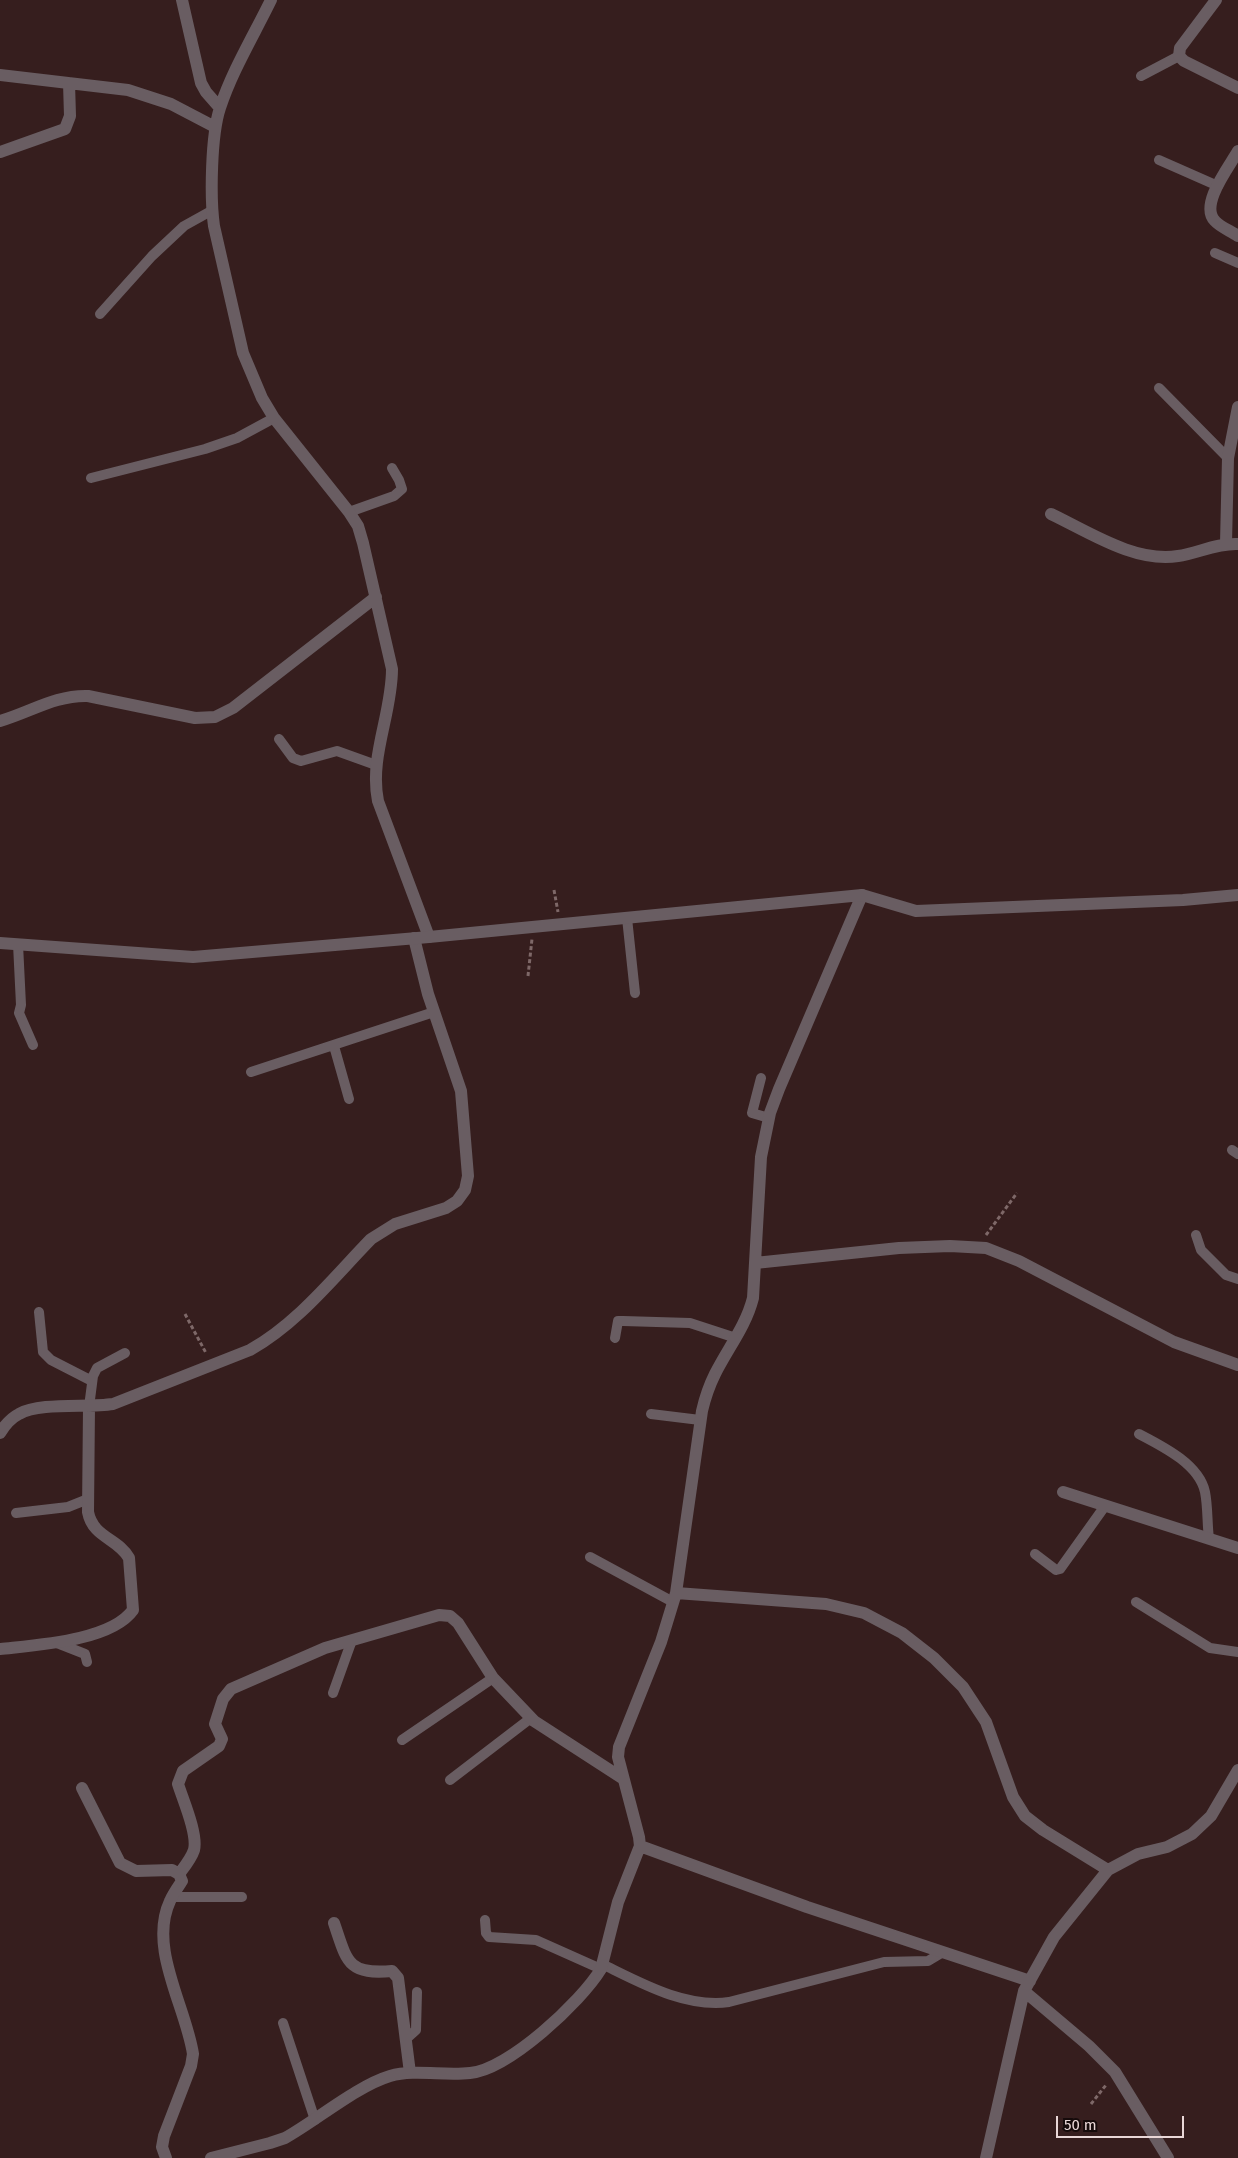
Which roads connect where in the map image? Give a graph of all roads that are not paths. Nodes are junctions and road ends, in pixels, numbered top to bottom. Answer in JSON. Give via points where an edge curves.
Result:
{"nodes":[{"id":1,"x":182,"y":0,"type":"edge"},
{"id":2,"x":270,"y":0,"type":"edge"},
{"id":3,"x":1216,"y":0,"type":"edge"},
{"id":4,"x":1179,"y":56,"type":"junction"},
{"id":5,"x":0,"y":75,"type":"edge"},
{"id":6,"x":1141,"y":76,"type":"dead end"},
{"id":7,"x":69,"y":83,"type":"junction"},
{"id":8,"x":1238,"y":88,"type":"edge"},
{"id":9,"x":220,"y":108,"type":"junction"},
{"id":10,"x":215,"y":127,"type":"junction"},
{"id":11,"x":1238,"y":151,"type":"edge"},
{"id":12,"x":0,"y":152,"type":"edge"},
{"id":13,"x":1159,"y":160,"type":"dead end"},
{"id":14,"x":1218,"y":186,"type":"junction"},
{"id":15,"x":211,"y":211,"type":"junction"},
{"id":16,"x":1238,"y":236,"type":"edge"},
{"id":17,"x":1215,"y":253,"type":"dead end"},
{"id":18,"x":1238,"y":263,"type":"edge"},
{"id":19,"x":100,"y":314,"type":"dead end"},
{"id":20,"x":1159,"y":388,"type":"dead end"},
{"id":21,"x":1238,"y":408,"type":"edge"},
{"id":22,"x":274,"y":418,"type":"junction"},
{"id":23,"x":1228,"y":458,"type":"junction"},
{"id":24,"x":392,"y":468,"type":"dead end"},
{"id":25,"x":91,"y":478,"type":"dead end"},
{"id":26,"x":350,"y":512,"type":"junction"},
{"id":27,"x":1051,"y":514,"type":"dead end"},
{"id":28,"x":1232,"y":544,"type":"edge"},
{"id":29,"x":376,"y":597,"type":"junction"},
{"id":30,"x":0,"y":721,"type":"edge"},
{"id":31,"x":279,"y":739,"type":"dead end"},
{"id":32,"x":376,"y":765,"type":"junction"},
{"id":33,"x":862,"y":895,"type":"junction"},
{"id":34,"x":1238,"y":895,"type":"edge"},
{"id":35,"x":627,"y":918,"type":"junction"},
{"id":36,"x":429,"y":937,"type":"junction"},
{"id":37,"x":414,"y":938,"type":"junction"},
{"id":38,"x":0,"y":942,"type":"edge"},
{"id":39,"x":18,"y":944,"type":"junction"},
{"id":40,"x":635,"y":993,"type":"dead end"},
{"id":41,"x":434,"y":1012,"type":"junction"},
{"id":42,"x":33,"y":1044,"type":"dead end"},
{"id":43,"x":334,"y":1046,"type":"junction"},
{"id":44,"x":251,"y":1072,"type":"dead end"},
{"id":45,"x":761,"y":1078,"type":"dead end"},
{"id":46,"x":349,"y":1099,"type":"dead end"},
{"id":47,"x":769,"y":1118,"type":"junction"},
{"id":48,"x":1196,"y":1235,"type":"dead end"},
{"id":49,"x":755,"y":1263,"type":"junction"},
{"id":50,"x":1238,"y":1279,"type":"edge"},
{"id":51,"x":39,"y":1312,"type":"dead end"},
{"id":52,"x":615,"y":1338,"type":"dead end"},
{"id":53,"x":736,"y":1338,"type":"junction"},
{"id":54,"x":125,"y":1353,"type":"dead end"},
{"id":55,"x":1238,"y":1366,"type":"edge"},
{"id":56,"x":92,"y":1382,"type":"junction"},
{"id":57,"x":89,"y":1407,"type":"junction"},
{"id":58,"x":651,"y":1414,"type":"dead end"},
{"id":59,"x":700,"y":1420,"type":"junction"},
{"id":60,"x":0,"y":1433,"type":"edge"},
{"id":61,"x":1139,"y":1434,"type":"dead end"},
{"id":62,"x":1063,"y":1492,"type":"dead end"},
{"id":63,"x":88,"y":1499,"type":"junction"},
{"id":64,"x":1105,"y":1506,"type":"junction"},
{"id":65,"x":16,"y":1513,"type":"dead end"},
{"id":66,"x":1209,"y":1539,"type":"junction"},
{"id":67,"x":1238,"y":1548,"type":"edge"},
{"id":68,"x":1035,"y":1554,"type":"dead end"},
{"id":69,"x":590,"y":1557,"type":"dead end"},
{"id":70,"x":674,"y":1598,"type":"junction"},
{"id":71,"x":1136,"y":1602,"type":"dead end"},
{"id":72,"x":352,"y":1640,"type":"junction"},
{"id":73,"x":57,"y":1643,"type":"junction"},
{"id":74,"x":0,"y":1649,"type":"edge"},
{"id":75,"x":1238,"y":1652,"type":"edge"},
{"id":76,"x":87,"y":1662,"type":"dead end"},
{"id":77,"x":493,"y":1678,"type":"junction"},
{"id":78,"x":333,"y":1693,"type":"dead end"},
{"id":79,"x":531,"y":1718,"type":"junction"},
{"id":80,"x":402,"y":1740,"type":"dead end"},
{"id":81,"x":1238,"y":1770,"type":"edge"},
{"id":82,"x":622,"y":1778,"type":"junction"},
{"id":83,"x":450,"y":1780,"type":"dead end"},
{"id":84,"x":82,"y":1788,"type":"dead end"},
{"id":85,"x":640,"y":1846,"type":"junction"},
{"id":86,"x":1108,"y":1870,"type":"junction"},
{"id":87,"x":179,"y":1874,"type":"junction"},
{"id":88,"x":173,"y":1897,"type":"junction"},
{"id":89,"x":242,"y":1897,"type":"dead end"},
{"id":90,"x":485,"y":1920,"type":"dead end"},
{"id":91,"x":334,"y":1923,"type":"dead end"},
{"id":92,"x":943,"y":1952,"type":"junction"},
{"id":93,"x":602,"y":1966,"type":"junction"},
{"id":94,"x":1027,"y":1986,"type":"junction"},
{"id":95,"x":417,"y":1992,"type":"dead end"},
{"id":96,"x":282,"y":2023,"type":"dead end"},
{"id":97,"x":406,"y":2039,"type":"junction"},
{"id":98,"x":410,"y":2073,"type":"junction"},
{"id":99,"x":315,"y":2120,"type":"junction"},
{"id":100,"x":166,"y":2158,"type":"edge"},
{"id":101,"x":211,"y":2158,"type":"edge"},
{"id":102,"x":986,"y":2158,"type":"edge"},
{"id":103,"x":1168,"y":2158,"type":"edge"}],
"edges":[{"from":1,"to":9,"type":"street","via":[[201,83]]},
{"from":2,"to":9,"type":"street"},
{"from":3,"to":4,"type":"street","via":[[1180,48]]},
{"from":4,"to":6,"type":"lane"},
{"from":4,"to":8,"type":"street"},
{"from":5,"to":7,"type":"street"},
{"from":7,"to":10,"type":"street","via":[[151,96]]},
{"from":7,"to":12,"type":"street","via":[[70,116],[65,129]]},
{"from":9,"to":10,"type":"street"},
{"from":10,"to":15,"type":"street"},
{"from":11,"to":14,"type":"street"},
{"from":13,"to":14,"type":"lane"},
{"from":14,"to":16,"type":"street","via":[[1208,210],[1214,221]]},
{"from":15,"to":19,"type":"lane","via":[[184,226]]},
{"from":15,"to":22,"type":"street","via":[[243,353]]},
{"from":17,"to":18,"type":"lane"},
{"from":20,"to":23,"type":"lane"},
{"from":21,"to":23,"type":"street"},
{"from":22,"to":25,"type":"lane","via":[[237,438],[205,449]]},
{"from":22,"to":26,"type":"street"},
{"from":23,"to":28,"type":"street"},
{"from":24,"to":26,"type":"lane","via":[[402,490]]},
{"from":26,"to":29,"type":"street","via":[[358,526]]},
{"from":27,"to":28,"type":"street","via":[[1136,555],[1177,556]]},
{"from":29,"to":30,"type":"street","via":[[233,708],[215,717],[195,718],[72,695]]},
{"from":29,"to":32,"type":"street","via":[[392,669],[392,686]]},
{"from":31,"to":32,"type":"lane","via":[[293,758],[300,761],[337,751]]},
{"from":32,"to":36,"type":"street","via":[[378,801]]},
{"from":33,"to":34,"type":"street","via":[[916,910]]},
{"from":33,"to":35,"type":"street"},
{"from":33,"to":47,"type":"street"},
{"from":35,"to":36,"type":"street"},
{"from":35,"to":40,"type":"lane"},
{"from":36,"to":37,"type":"street"},
{"from":37,"to":39,"type":"street","via":[[193,958]]},
{"from":37,"to":41,"type":"street"},
{"from":38,"to":39,"type":"street"},
{"from":39,"to":42,"type":"lane","via":[[19,1013]]},
{"from":41,"to":43,"type":"lane"},
{"from":41,"to":57,"type":"street","via":[[461,1091],[468,1176],[465,1190],[457,1201],[446,1208],[382,1230],[288,1324],[250,1350],[113,1404]]},
{"from":43,"to":44,"type":"lane"},
{"from":43,"to":46,"type":"lane"},
{"from":45,"to":47,"type":"lane","via":[[752,1113]]},
{"from":47,"to":49,"type":"street","via":[[761,1157]]},
{"from":48,"to":50,"type":"lane","via":[[1201,1250],[1226,1275]]},
{"from":49,"to":53,"type":"street","via":[[753,1298]]},
{"from":49,"to":55,"type":"street","via":[[899,1248],[986,1248],[1019,1261],[1174,1342]]},
{"from":51,"to":56,"type":"lane","via":[[44,1352],[51,1360]]},
{"from":52,"to":53,"type":"lane","via":[[618,1321],[690,1323]]},
{"from":53,"to":59,"type":"street","via":[[714,1374]]},
{"from":54,"to":56,"type":"lane","via":[[97,1368]]},
{"from":56,"to":57,"type":"lane"},
{"from":57,"to":60,"type":"street","via":[[36,1408],[7,1423]]},
{"from":57,"to":63,"type":"street"},
{"from":58,"to":59,"type":"lane"},
{"from":59,"to":70,"type":"street"},
{"from":61,"to":66,"type":"lane","via":[[1175,1452],[1196,1474],[1205,1490]]},
{"from":62,"to":64,"type":"street"},
{"from":63,"to":65,"type":"lane","via":[[68,1507]]},
{"from":63,"to":73,"type":"street","via":[[94,1528],[125,1551],[129,1558],[133,1610],[124,1621],[69,1642]]},
{"from":64,"to":66,"type":"street"},
{"from":64,"to":68,"type":"lane","via":[[1060,1569],[1056,1570]]},
{"from":66,"to":67,"type":"street"},
{"from":69,"to":70,"type":"lane"},
{"from":70,"to":82,"type":"street","via":[[659,1649],[619,1747]]},
{"from":70,"to":86,"type":"street","via":[[826,1604],[864,1613],[902,1634],[934,1658],[963,1687],[986,1722],[1013,1797],[1025,1816]]},
{"from":71,"to":75,"type":"lane","via":[[1210,1648]]},
{"from":72,"to":77,"type":"street","via":[[440,1615],[450,1616],[458,1623]]},
{"from":72,"to":78,"type":"lane"},
{"from":72,"to":87,"type":"street","via":[[309,1654],[231,1689],[227,1694],[215,1724],[222,1739],[219,1746],[180,1776],[178,1784],[194,1837],[194,1848]]},
{"from":73,"to":74,"type":"street"},
{"from":73,"to":76,"type":"lane","via":[[85,1654]]},
{"from":77,"to":79,"type":"street"},
{"from":77,"to":80,"type":"lane"},
{"from":79,"to":82,"type":"street"},
{"from":79,"to":83,"type":"lane"},
{"from":81,"to":86,"type":"street","via":[[1211,1816],[1192,1834],[1167,1847],[1138,1854]]},
{"from":82,"to":85,"type":"street"},
{"from":84,"to":87,"type":"street","via":[[120,1863],[136,1871],[172,1870]]},
{"from":85,"to":92,"type":"street"},
{"from":85,"to":93,"type":"street","via":[[618,1902]]},
{"from":86,"to":94,"type":"street","via":[[1054,1937]]},
{"from":87,"to":88,"type":"street","via":[[182,1881]]},
{"from":88,"to":89,"type":"lane"},
{"from":88,"to":100,"type":"street","via":[[163,1932],[167,1964],[193,2054],[164,2136],[162,2147]]},
{"from":90,"to":93,"type":"lane","via":[[489,1937],[536,1940]]},
{"from":91,"to":97,"type":"street","via":[[346,1960],[355,1968],[392,1971],[398,1978]]},
{"from":92,"to":93,"type":"lane","via":[[928,1961],[884,1962],[712,2004],[655,1990]]},
{"from":92,"to":94,"type":"street"},
{"from":93,"to":98,"type":"street","via":[[595,1979],[557,2020],[501,2063],[469,2074]]},
{"from":94,"to":102,"type":"street"},
{"from":94,"to":103,"type":"street","via":[[1115,2072]]},
{"from":95,"to":97,"type":"lane","via":[[416,2030]]},
{"from":96,"to":99,"type":"lane"},
{"from":97,"to":98,"type":"street"},
{"from":98,"to":99,"type":"street","via":[[372,2082]]},
{"from":99,"to":101,"type":"street","via":[[270,2144]]}]}
